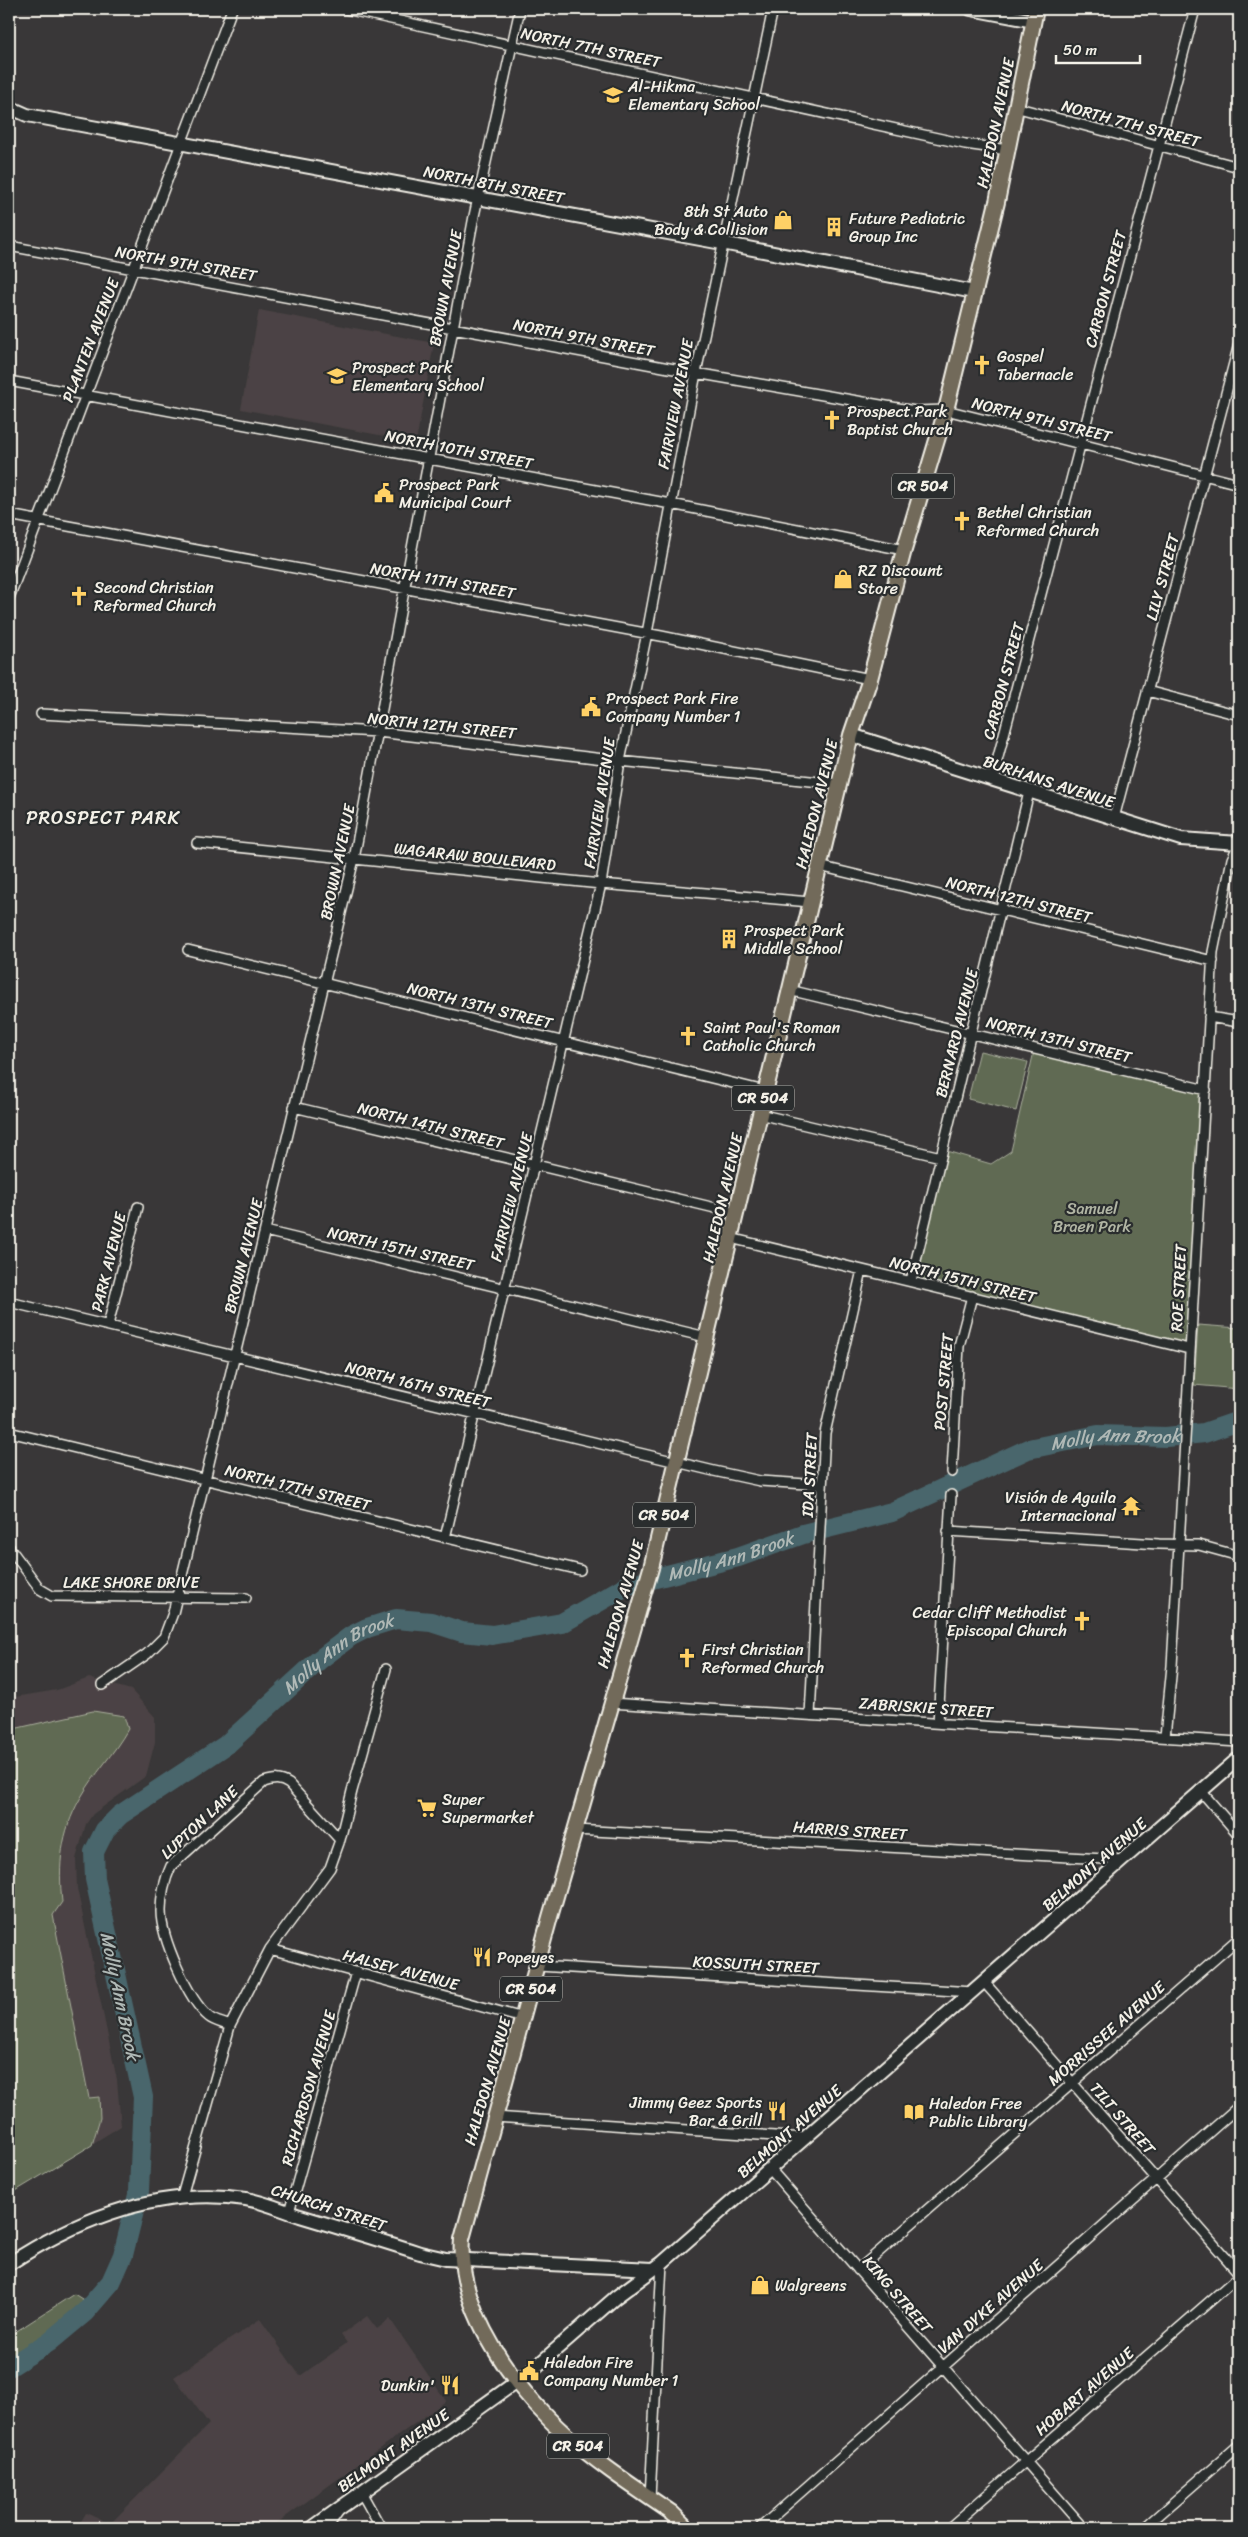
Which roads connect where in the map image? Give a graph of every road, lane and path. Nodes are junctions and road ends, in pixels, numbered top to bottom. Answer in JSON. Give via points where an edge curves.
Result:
{"nodes":[{"id":1,"x":232,"y":9,"type":"edge"},
{"id":2,"x":345,"y":9,"type":"edge"},
{"id":3,"x":520,"y":9,"type":"edge"},
{"id":4,"x":773,"y":9,"type":"edge"},
{"id":5,"x":971,"y":9,"type":"edge"},
{"id":6,"x":1195,"y":9,"type":"edge"},
{"id":7,"x":1035,"y":15,"type":"edge"},
{"id":8,"x":512,"y":45,"type":"junction"},
{"id":9,"x":754,"y":98,"type":"junction"},
{"id":10,"x":9,"y":107,"type":"edge"},
{"id":11,"x":1015,"y":108,"type":"junction"},
{"id":12,"x":180,"y":143,"type":"junction"},
{"id":13,"x":1158,"y":146,"type":"junction"},
{"id":14,"x":1008,"y":150,"type":"junction"},
{"id":15,"x":1239,"y":167,"type":"edge"},
{"id":16,"x":478,"y":198,"type":"junction"},
{"id":17,"x":722,"y":243,"type":"junction"},
{"id":18,"x":9,"y":246,"type":"edge"},
{"id":19,"x":133,"y":269,"type":"junction"},
{"id":20,"x":974,"y":292,"type":"junction"},
{"id":21,"x":452,"y":328,"type":"junction"},
{"id":22,"x":1239,"y":344,"type":"edge"},
{"id":23,"x":696,"y":374,"type":"junction"},
{"id":24,"x":9,"y":381,"type":"edge"},
{"id":25,"x":85,"y":396,"type":"junction"},
{"id":26,"x":946,"y":410,"type":"junction"},
{"id":27,"x":1081,"y":443,"type":"junction"},
{"id":28,"x":429,"y":459,"type":"junction"},
{"id":29,"x":1204,"y":475,"type":"junction"},
{"id":30,"x":1239,"y":484,"type":"edge"},
{"id":31,"x":671,"y":504,"type":"junction"},
{"id":32,"x":9,"y":515,"type":"edge"},
{"id":33,"x":38,"y":521,"type":"junction"},
{"id":34,"x":904,"y":550,"type":"junction"},
{"id":35,"x":405,"y":589,"type":"junction"},
{"id":36,"x":9,"y":598,"type":"edge"},
{"id":37,"x":647,"y":633,"type":"junction"},
{"id":38,"x":870,"y":679,"type":"junction"},
{"id":39,"x":1147,"y":691,"type":"junction"},
{"id":40,"x":41,"y":714,"type":"dead end"},
{"id":41,"x":1239,"y":715,"type":"edge"},
{"id":42,"x":378,"y":732,"type":"junction"},
{"id":43,"x":851,"y":734,"type":"junction"},
{"id":44,"x":620,"y":761,"type":"junction"},
{"id":45,"x":992,"y":780,"type":"junction"},
{"id":46,"x":839,"y":784,"type":"junction"},
{"id":47,"x":1029,"y":792,"type":"junction"},
{"id":48,"x":1114,"y":818,"type":"junction"},
{"id":49,"x":197,"y":843,"type":"dead end"},
{"id":50,"x":1239,"y":844,"type":"edge"},
{"id":51,"x":354,"y":859,"type":"junction"},
{"id":52,"x":819,"y":866,"type":"junction"},
{"id":53,"x":602,"y":884,"type":"junction"},
{"id":54,"x":810,"y":902,"type":"junction"},
{"id":55,"x":1001,"y":910,"type":"junction"},
{"id":56,"x":188,"y":950,"type":"dead end"},
{"id":57,"x":1213,"y":961,"type":"junction"},
{"id":58,"x":325,"y":983,"type":"junction"},
{"id":59,"x":789,"y":990,"type":"junction"},
{"id":60,"x":1209,"y":1017,"type":"junction"},
{"id":61,"x":1239,"y":1022,"type":"edge"},
{"id":62,"x":971,"y":1033,"type":"junction"},
{"id":63,"x":564,"y":1041,"type":"junction"},
{"id":64,"x":1206,"y":1090,"type":"junction"},
{"id":65,"x":765,"y":1091,"type":"junction"},
{"id":66,"x":294,"y":1107,"type":"junction"},
{"id":67,"x":760,"y":1114,"type":"junction"},
{"id":68,"x":941,"y":1157,"type":"junction"},
{"id":69,"x":534,"y":1165,"type":"junction"},
{"id":70,"x":138,"y":1207,"type":"dead end"},
{"id":71,"x":736,"y":1214,"type":"junction"},
{"id":72,"x":265,"y":1231,"type":"junction"},
{"id":73,"x":730,"y":1238,"type":"junction"},
{"id":74,"x":862,"y":1270,"type":"junction"},
{"id":75,"x":910,"y":1281,"type":"junction"},
{"id":76,"x":504,"y":1288,"type":"junction"},
{"id":77,"x":972,"y":1296,"type":"junction"},
{"id":78,"x":9,"y":1302,"type":"edge"},
{"id":79,"x":108,"y":1325,"type":"junction"},
{"id":80,"x":706,"y":1337,"type":"junction"},
{"id":81,"x":1189,"y":1349,"type":"junction"},
{"id":82,"x":235,"y":1354,"type":"junction"},
{"id":83,"x":475,"y":1414,"type":"junction"},
{"id":84,"x":9,"y":1432,"type":"edge"},
{"id":85,"x":676,"y":1462,"type":"junction"},
{"id":86,"x":952,"y":1472,"type":"dead end"},
{"id":87,"x":205,"y":1479,"type":"junction"},
{"id":88,"x":822,"y":1485,"type":"junction"},
{"id":89,"x":951,"y":1495,"type":"dead end"},
{"id":90,"x":948,"y":1530,"type":"junction"},
{"id":91,"x":445,"y":1538,"type":"junction"},
{"id":92,"x":1178,"y":1544,"type":"junction"},
{"id":93,"x":9,"y":1547,"type":"edge"},
{"id":94,"x":1239,"y":1556,"type":"edge"},
{"id":95,"x":580,"y":1570,"type":"dead end"},
{"id":96,"x":177,"y":1597,"type":"junction"},
{"id":97,"x":246,"y":1598,"type":"dead end"},
{"id":98,"x":386,"y":1669,"type":"dead end"},
{"id":99,"x":102,"y":1685,"type":"dead end"},
{"id":100,"x":610,"y":1703,"type":"junction"},
{"id":101,"x":810,"y":1715,"type":"junction"},
{"id":102,"x":938,"y":1723,"type":"junction"},
{"id":103,"x":1165,"y":1737,"type":"junction"},
{"id":104,"x":1239,"y":1742,"type":"edge"},
{"id":105,"x":1239,"y":1758,"type":"edge"},
{"id":106,"x":1201,"y":1791,"type":"junction"},
{"id":107,"x":575,"y":1830,"type":"junction"},
{"id":108,"x":1239,"y":1835,"type":"edge"},
{"id":109,"x":340,"y":1840,"type":"junction"},
{"id":110,"x":1123,"y":1860,"type":"junction"},
{"id":111,"x":1239,"y":1938,"type":"edge"},
{"id":112,"x":270,"y":1949,"type":"junction"},
{"id":113,"x":538,"y":1966,"type":"junction"},
{"id":114,"x":356,"y":1972,"type":"junction"},
{"id":115,"x":984,"y":1982,"type":"junction"},
{"id":116,"x":973,"y":1992,"type":"junction"},
{"id":117,"x":524,"y":2018,"type":"junction"},
{"id":118,"x":230,"y":2026,"type":"junction"},
{"id":119,"x":1073,"y":2082,"type":"junction"},
{"id":120,"x":1239,"y":2106,"type":"edge"},
{"id":121,"x":496,"y":2117,"type":"junction"},
{"id":122,"x":805,"y":2138,"type":"junction"},
{"id":123,"x":770,"y":2169,"type":"junction"},
{"id":124,"x":1157,"y":2179,"type":"junction"},
{"id":125,"x":182,"y":2196,"type":"junction"},
{"id":126,"x":289,"y":2212,"type":"junction"},
{"id":127,"x":462,"y":2260,"type":"junction"},
{"id":128,"x":9,"y":2264,"type":"edge"},
{"id":129,"x":657,"y":2266,"type":"junction"},
{"id":130,"x":858,"y":2270,"type":"junction"},
{"id":131,"x":1239,"y":2274,"type":"edge"},
{"id":132,"x":943,"y":2367,"type":"junction"},
{"id":133,"x":517,"y":2381,"type":"junction"},
{"id":134,"x":1239,"y":2445,"type":"edge"},
{"id":135,"x":1026,"y":2462,"type":"junction"},
{"id":136,"x":361,"y":2492,"type":"junction"},
{"id":137,"x":650,"y":2498,"type":"junction"},
{"id":138,"x":342,"y":2506,"type":"junction"},
{"id":139,"x":312,"y":2528,"type":"edge"},
{"id":140,"x":327,"y":2528,"type":"edge"},
{"id":141,"x":381,"y":2528,"type":"edge"},
{"id":142,"x":687,"y":2528,"type":"edge"},
{"id":143,"x":760,"y":2528,"type":"edge"},
{"id":144,"x":949,"y":2528,"type":"edge"},
{"id":145,"x":1084,"y":2528,"type":"edge"},
{"id":146,"x":1144,"y":2528,"type":"edge"}],
"edges":[{"from":1,"to":12,"type":"street","name":"PLANTEN AVENUE"},
{"from":2,"to":8,"type":"street","name":"NORTH 7TH STREET"},
{"from":3,"to":8,"type":"street","name":"BROWN AVENUE"},
{"from":4,"to":9,"type":"street","name":"FAIRVIEW AVENUE"},
{"from":5,"to":7,"type":"street"},
{"from":6,"to":13,"type":"street","name":"CARBON STREET"},
{"from":7,"to":11,"type":"main road","name":"HALEDON AVENUE","number":"CR 504"},
{"from":8,"to":9,"type":"street","name":"NORTH 7TH STREET"},
{"from":8,"to":16,"type":"street","name":"BROWN AVENUE"},
{"from":9,"to":14,"type":"street","name":"NORTH 7TH STREET","via":[[965,144]]},
{"from":9,"to":17,"type":"street","name":"FAIRVIEW AVENUE"},
{"from":10,"to":12,"type":"street","name":"NORTH 8TH STREET","via":[[27,115]]},
{"from":11,"to":13,"type":"street","name":"NORTH 7TH STREET"},
{"from":11,"to":14,"type":"main road","name":"HALEDON AVENUE","number":"CR 504"},
{"from":12,"to":16,"type":"street","name":"NORTH 8TH STREET"},
{"from":12,"to":19,"type":"street","name":"PLANTEN AVENUE"},
{"from":13,"to":15,"type":"street","name":"NORTH 7TH STREET"},
{"from":13,"to":27,"type":"street","name":"CARBON STREET"},
{"from":14,"to":20,"type":"main road","name":"HALEDON AVENUE","number":"CR 504"},
{"from":16,"to":17,"type":"street","name":"NORTH 8TH STREET"},
{"from":16,"to":21,"type":"street","name":"BROWN AVENUE"},
{"from":17,"to":20,"type":"street","name":"NORTH 8TH STREET"},
{"from":17,"to":23,"type":"street","name":"FAIRVIEW AVENUE"},
{"from":18,"to":19,"type":"street","name":"NORTH 9TH STREET"},
{"from":19,"to":21,"type":"street","name":"NORTH 9TH STREET"},
{"from":19,"to":25,"type":"street","name":"PLANTEN AVENUE"},
{"from":20,"to":26,"type":"main road","name":"HALEDON AVENUE","number":"CR 504"},
{"from":21,"to":23,"type":"street","name":"NORTH 9TH STREET"},
{"from":21,"to":28,"type":"street","name":"BROWN AVENUE"},
{"from":22,"to":29,"type":"street","name":"LILY STREET"},
{"from":23,"to":26,"type":"street","name":"NORTH 9TH STREET","via":[[915,411]]},
{"from":23,"to":31,"type":"street","name":"FAIRVIEW AVENUE"},
{"from":24,"to":25,"type":"street","name":"NORTH 10TH STREET"},
{"from":25,"to":28,"type":"street","name":"NORTH 10TH STREET"},
{"from":25,"to":33,"type":"street","name":"PLANTEN AVENUE"},
{"from":26,"to":27,"type":"street","name":"NORTH 9TH STREET"},
{"from":26,"to":34,"type":"main road","name":"HALEDON AVENUE","number":"CR 504"},
{"from":27,"to":29,"type":"street","name":"NORTH 9TH STREET"},
{"from":27,"to":45,"type":"street","name":"CARBON STREET"},
{"from":28,"to":31,"type":"street","name":"NORTH 10TH STREET"},
{"from":28,"to":35,"type":"street","name":"BROWN AVENUE"},
{"from":29,"to":30,"type":"street","name":"NORTH 9TH STREET"},
{"from":29,"to":39,"type":"street","name":"LILY STREET"},
{"from":31,"to":34,"type":"street","name":"NORTH 10TH STREET"},
{"from":31,"to":37,"type":"street","name":"FAIRVIEW AVENUE"},
{"from":32,"to":33,"type":"street","name":"NORTH 11TH STREET"},
{"from":33,"to":35,"type":"street","name":"NORTH 11TH STREET"},
{"from":33,"to":36,"type":"street","name":"PLANTEN AVENUE"},
{"from":34,"to":38,"type":"main road","name":"HALEDON AVENUE","number":"CR 504"},
{"from":35,"to":37,"type":"street","name":"NORTH 11TH STREET"},
{"from":35,"to":42,"type":"street","name":"BROWN AVENUE"},
{"from":37,"to":38,"type":"street","name":"NORTH 11TH STREET"},
{"from":37,"to":44,"type":"street","name":"FAIRVIEW AVENUE"},
{"from":38,"to":43,"type":"main road","name":"HALEDON AVENUE","number":"CR 504"},
{"from":39,"to":41,"type":"street"},
{"from":39,"to":48,"type":"street","name":"LILY STREET"},
{"from":40,"to":42,"type":"street","name":"NORTH 12TH STREET"},
{"from":42,"to":44,"type":"street","name":"NORTH 12TH STREET"},
{"from":42,"to":51,"type":"street","name":"BROWN AVENUE"},
{"from":43,"to":45,"type":"street","name":"BURHANS AVENUE"},
{"from":43,"to":46,"type":"main road","name":"HALEDON AVENUE","number":"CR 504"},
{"from":44,"to":46,"type":"street","name":"NORTH 12TH STREET"},
{"from":44,"to":53,"type":"street","name":"FAIRVIEW AVENUE"},
{"from":45,"to":47,"type":"street","name":"BURHANS AVENUE"},
{"from":46,"to":52,"type":"main road","name":"HALEDON AVENUE","number":"CR 504"},
{"from":47,"to":48,"type":"street","name":"BURHANS AVENUE"},
{"from":47,"to":55,"type":"street","name":"BERNARD AVENUE"},
{"from":48,"to":50,"type":"street","name":"BURHANS AVENUE","via":[[1181,839]]},
{"from":49,"to":51,"type":"street","name":"WAGARAW BOULEVARD"},
{"from":50,"to":57,"type":"street","name":"ROE STREET","via":[[1232,859]]},
{"from":51,"to":53,"type":"street","name":"WAGARAW BOULEVARD"},
{"from":51,"to":58,"type":"street","name":"BROWN AVENUE"},
{"from":52,"to":54,"type":"main road","name":"HALEDON AVENUE","number":"CR 504"},
{"from":52,"to":55,"type":"street","name":"NORTH 12TH STREET"},
{"from":53,"to":54,"type":"street","name":"WAGARAW BOULEVARD"},
{"from":53,"to":63,"type":"street","name":"FAIRVIEW AVENUE"},
{"from":54,"to":59,"type":"main road","name":"HALEDON AVENUE","number":"CR 504"},
{"from":55,"to":57,"type":"street","name":"NORTH 12TH STREET"},
{"from":55,"to":62,"type":"street","name":"BERNARD AVENUE"},
{"from":56,"to":58,"type":"street","name":"NORTH 13TH STREET"},
{"from":57,"to":60,"type":"street","name":"ROE STREET"},
{"from":58,"to":63,"type":"street","name":"NORTH 13TH STREET"},
{"from":58,"to":66,"type":"street","name":"BROWN AVENUE"},
{"from":59,"to":62,"type":"street","name":"NORTH 13TH STREET"},
{"from":59,"to":65,"type":"main road","name":"HALEDON AVENUE","number":"CR 504"},
{"from":60,"to":61,"type":"street"},
{"from":60,"to":64,"type":"street","name":"ROE STREET"},
{"from":62,"to":64,"type":"street","name":"NORTH 13TH STREET"},
{"from":62,"to":68,"type":"street","name":"BERNARD AVENUE"},
{"from":63,"to":65,"type":"street","name":"NORTH 13TH STREET"},
{"from":63,"to":69,"type":"street","name":"FAIRVIEW AVENUE"},
{"from":64,"to":81,"type":"street","name":"ROE STREET"},
{"from":65,"to":67,"type":"main road","name":"HALEDON AVENUE","number":"CR 504"},
{"from":66,"to":69,"type":"street","name":"NORTH 14TH STREET"},
{"from":66,"to":72,"type":"street","name":"BROWN AVENUE"},
{"from":67,"to":68,"type":"street"},
{"from":67,"to":71,"type":"main road","name":"HALEDON AVENUE","number":"CR 504"},
{"from":68,"to":75,"type":"street","name":"BERNARD AVENUE"},
{"from":69,"to":71,"type":"street","name":"NORTH 14TH STREET"},
{"from":69,"to":76,"type":"street","name":"FAIRVIEW AVENUE"},
{"from":70,"to":79,"type":"street","name":"PARK AVENUE"},
{"from":71,"to":73,"type":"main road","name":"HALEDON AVENUE","number":"CR 504"},
{"from":72,"to":76,"type":"street","name":"NORTH 15TH STREET"},
{"from":72,"to":82,"type":"street","name":"BROWN AVENUE"},
{"from":73,"to":74,"type":"street","name":"NORTH 15TH STREET"},
{"from":73,"to":80,"type":"main road","name":"HALEDON AVENUE","number":"CR 504"},
{"from":74,"to":75,"type":"street","name":"NORTH 15TH STREET"},
{"from":74,"to":88,"type":"street","name":"IDA STREET","via":[[828,1413]]},
{"from":75,"to":77,"type":"street","name":"NORTH 15TH STREET"},
{"from":76,"to":80,"type":"street","name":"NORTH 15TH STREET"},
{"from":76,"to":83,"type":"street","name":"FAIRVIEW AVENUE"},
{"from":77,"to":81,"type":"street","name":"NORTH 15TH STREET"},
{"from":77,"to":86,"type":"street","name":"POST STREET","via":[[960,1346]]},
{"from":78,"to":79,"type":"street","name":"NORTH 16TH STREET"},
{"from":79,"to":82,"type":"street","name":"NORTH 16TH STREET"},
{"from":80,"to":85,"type":"main road","name":"HALEDON AVENUE","number":"CR 504"},
{"from":81,"to":92,"type":"street","name":"ROE STREET"},
{"from":82,"to":83,"type":"street","name":"NORTH 16TH STREET"},
{"from":82,"to":87,"type":"street","name":"BROWN AVENUE"},
{"from":83,"to":85,"type":"street","name":"NORTH 16TH STREET"},
{"from":83,"to":91,"type":"street","name":"FAIRVIEW AVENUE"},
{"from":84,"to":87,"type":"street","name":"NORTH 17TH STREET"},
{"from":85,"to":88,"type":"street","name":"NORTH 16TH STREET","via":[[760,1481]]},
{"from":85,"to":100,"type":"main road","name":"HALEDON AVENUE","number":"CR 504","via":[[651,1568]]},
{"from":87,"to":91,"type":"street","name":"NORTH 17TH STREET"},
{"from":87,"to":96,"type":"street","name":"BROWN AVENUE"},
{"from":88,"to":101,"type":"street","name":"IDA STREET"},
{"from":89,"to":90,"type":"street"},
{"from":90,"to":92,"type":"street"},
{"from":90,"to":102,"type":"street"},
{"from":91,"to":95,"type":"street","name":"NORTH 17TH STREET"},
{"from":92,"to":94,"type":"street","via":[[1199,1544]]},
{"from":92,"to":103,"type":"street","name":"ROE STREET"},
{"from":93,"to":96,"type":"street","name":"LAKE SHORE DRIVE","via":[[40,1589],[52,1596]]},
{"from":96,"to":97,"type":"street","name":"LAKE SHORE DRIVE"},
{"from":96,"to":99,"type":"street","name":"BROWN AVENUE","via":[[164,1636],[147,1654]]},
{"from":98,"to":109,"type":"street"},
{"from":100,"to":101,"type":"street","name":"ZABRISKIE STREET"},
{"from":100,"to":107,"type":"main road","name":"HALEDON AVENUE","number":"CR 504"},
{"from":101,"to":102,"type":"street","name":"ZABRISKIE STREET"},
{"from":102,"to":103,"type":"street","name":"ZABRISKIE STREET"},
{"from":103,"to":104,"type":"street","name":"ZABRISKIE STREET"},
{"from":105,"to":106,"type":"street","name":"BELMONT AVENUE"},
{"from":106,"to":108,"type":"street"},
{"from":106,"to":110,"type":"street","name":"BELMONT AVENUE"},
{"from":107,"to":110,"type":"street","name":"HARRIS STREET"},
{"from":107,"to":113,"type":"main road","name":"HALEDON AVENUE","number":"CR 504"},
{"from":109,"to":112,"type":"street","via":[[330,1868]]},
{"from":109,"to":118,"type":"street","name":"LUPTON LANE","via":[[288,1784],[281,1779],[272,1780],[264,1782],[171,1866],[165,1880],[161,1912],[172,1954],[184,1984],[203,2011],[211,2019]]},
{"from":110,"to":115,"type":"street","name":"BELMONT AVENUE"},
{"from":111,"to":119,"type":"street","name":"MORRISSEE AVENUE"},
{"from":112,"to":114,"type":"street","name":"HALSEY AVENUE"},
{"from":112,"to":118,"type":"street"},
{"from":113,"to":116,"type":"street","name":"KOSSUTH STREET"},
{"from":113,"to":117,"type":"main road","name":"HALEDON AVENUE","number":"CR 504"},
{"from":114,"to":117,"type":"street","name":"HALSEY AVENUE"},
{"from":114,"to":126,"type":"street","name":"RICHARDSON AVENUE"},
{"from":115,"to":116,"type":"street","name":"BELMONT AVENUE"},
{"from":115,"to":119,"type":"street","name":"TILT STREET"},
{"from":116,"to":122,"type":"street","name":"BELMONT AVENUE"},
{"from":117,"to":121,"type":"main road","name":"HALEDON AVENUE","number":"CR 504"},
{"from":118,"to":125,"type":"street"},
{"from":119,"to":124,"type":"street","name":"TILT STREET"},
{"from":119,"to":130,"type":"street","name":"MORRISSEE AVENUE"},
{"from":120,"to":124,"type":"street","name":"VAN DYKE AVENUE"},
{"from":121,"to":122,"type":"street"},
{"from":121,"to":127,"type":"main road","name":"HALEDON AVENUE","number":"CR 504","via":[[462,2239]]},
{"from":122,"to":123,"type":"street","name":"BELMONT AVENUE"},
{"from":123,"to":129,"type":"street","name":"BELMONT AVENUE"},
{"from":123,"to":130,"type":"street","name":"KING STREET"},
{"from":124,"to":131,"type":"street","name":"TILT STREET"},
{"from":124,"to":132,"type":"street","name":"VAN DYKE AVENUE"},
{"from":125,"to":126,"type":"street","name":"CHURCH STREET","via":[[248,2199]]},
{"from":125,"to":128,"type":"street","name":"CHURCH STREET","via":[[113,2211],[45,2241]]},
{"from":126,"to":127,"type":"street","name":"CHURCH STREET","via":[[420,2253]]},
{"from":127,"to":129,"type":"street","name":"CHURCH STREET"},
{"from":127,"to":133,"type":"main road","name":"HALEDON AVENUE","number":"CR 504","via":[[471,2301],[482,2327]]},
{"from":129,"to":133,"type":"street","name":"BELMONT AVENUE"},
{"from":129,"to":137,"type":"street"},
{"from":130,"to":132,"type":"street","name":"KING STREET"},
{"from":131,"to":135,"type":"street","name":"HOBART AVENUE"},
{"from":132,"to":135,"type":"street","name":"KING STREET"},
{"from":132,"to":143,"type":"street","name":"VAN DYKE AVENUE"},
{"from":133,"to":136,"type":"street","name":"BELMONT AVENUE"},
{"from":133,"to":137,"type":"main road","number":"CR 504","via":[[567,2436]]},
{"from":134,"to":146,"type":"street"},
{"from":135,"to":144,"type":"street","name":"HOBART AVENUE"},
{"from":135,"to":145,"type":"street","name":"KING STREET"},
{"from":136,"to":138,"type":"street","name":"BELMONT AVENUE"},
{"from":136,"to":141,"type":"street"},
{"from":137,"to":142,"type":"main road","number":"CR 504"},
{"from":138,"to":139,"type":"street","name":"BELMONT AVENUE"},
{"from":138,"to":140,"type":"street","name":"BELMONT AVENUE"}]}
